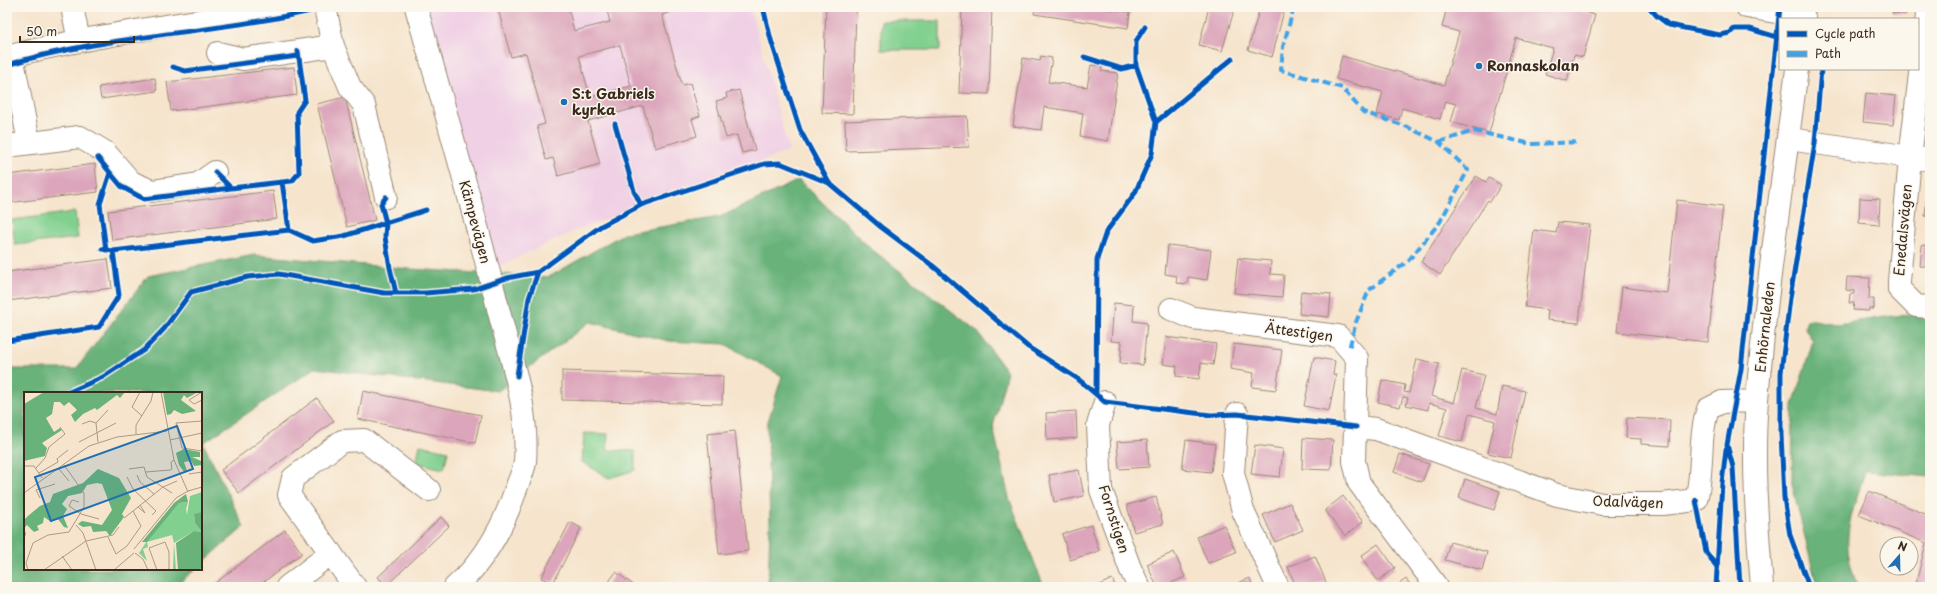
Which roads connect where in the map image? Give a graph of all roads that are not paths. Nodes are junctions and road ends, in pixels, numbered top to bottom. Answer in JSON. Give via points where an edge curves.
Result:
{"nodes":[{"id":1,"x":72,"y":7,"type":"edge"},
{"id":2,"x":276,"y":7,"type":"edge"},
{"id":3,"x":326,"y":7,"type":"edge"},
{"id":4,"x":416,"y":7,"type":"edge"},
{"id":5,"x":1747,"y":7,"type":"edge"},
{"id":6,"x":1928,"y":7,"type":"edge"},
{"id":7,"x":1805,"y":14,"type":"edge"},
{"id":8,"x":79,"y":41,"type":"junction"},
{"id":9,"x":334,"y":46,"type":"junction"},
{"id":10,"x":218,"y":53,"type":"dead end"},
{"id":11,"x":10,"y":57,"type":"edge"},
{"id":12,"x":1797,"y":70,"type":"edge"},
{"id":13,"x":1788,"y":139,"type":"junction"},
{"id":14,"x":29,"y":142,"type":"junction"},
{"id":15,"x":7,"y":146,"type":"edge"},
{"id":16,"x":1920,"y":159,"type":"edge"},
{"id":17,"x":214,"y":172,"type":"dead end"},
{"id":18,"x":386,"y":197,"type":"dead end"},
{"id":19,"x":1930,"y":308,"type":"edge"},
{"id":20,"x":1171,"y":309,"type":"dead end"},
{"id":21,"x":1757,"y":401,"type":"junction"},
{"id":22,"x":1105,"y":402,"type":"dead end"},
{"id":23,"x":1237,"y":414,"type":"dead end"},
{"id":24,"x":1356,"y":427,"type":"junction"},
{"id":25,"x":429,"y":490,"type":"dead end"},
{"id":26,"x":331,"y":553,"type":"junction"},
{"id":27,"x":287,"y":587,"type":"edge"},
{"id":28,"x":355,"y":587,"type":"edge"},
{"id":29,"x":456,"y":587,"type":"edge"},
{"id":30,"x":1138,"y":587,"type":"edge"},
{"id":31,"x":1278,"y":587,"type":"edge"},
{"id":32,"x":1436,"y":587,"type":"edge"},
{"id":33,"x":1762,"y":587,"type":"edge"}],
"edges":[{"from":1,"to":8,"type":"street"},
{"from":2,"to":8,"type":"street"},
{"from":3,"to":9,"type":"street"},
{"from":4,"to":29,"type":"street","name":"Kämpevägen","via":[[523,402],[525,464],[509,511],[490,546]]},
{"from":5,"to":7,"type":"street"},
{"from":6,"to":16,"type":"street","name":"Enedalsvägen"},
{"from":8,"to":11,"type":"street"},
{"from":9,"to":10,"type":"street","via":[[243,59]]},
{"from":9,"to":18,"type":"street","via":[[350,87],[364,105]]},
{"from":11,"to":14,"type":"street"},
{"from":12,"to":13,"type":"street","name":"Enhörnaleden"},
{"from":13,"to":16,"type":"street"},
{"from":13,"to":21,"type":"street","name":"Enhörnaleden","via":[[1768,287]]},
{"from":14,"to":15,"type":"street"},
{"from":14,"to":17,"type":"street","via":[[80,137],[105,152],[131,182],[152,191],[198,184]]},
{"from":16,"to":19,"type":"street","name":"Enedalsvägen","via":[[1899,289],[1916,306]]},
{"from":20,"to":24,"type":"street","name":"Ättestigen","via":[[1193,318],[1338,336],[1357,358]]},
{"from":21,"to":24,"type":"street","name":"Odalvägen","via":[[1722,402],[1708,409],[1703,429],[1700,486],[1696,500],[1663,504],[1602,504],[1557,495],[1376,428]]},
{"from":21,"to":33,"type":"street","name":"Enhörnaleden","via":[[1756,504]]},
{"from":22,"to":30,"type":"street","name":"Fornstigen","via":[[1098,425],[1101,490]]},
{"from":23,"to":31,"type":"street","via":[[1233,473],[1243,511]]},
{"from":24,"to":32,"type":"street","name":"Ättestigen","via":[[1354,461],[1359,483]]},
{"from":25,"to":26,"type":"street","via":[[364,440],[342,441],[293,478],[289,495]]},
{"from":26,"to":27,"type":"street"},
{"from":26,"to":28,"type":"street"}]}
